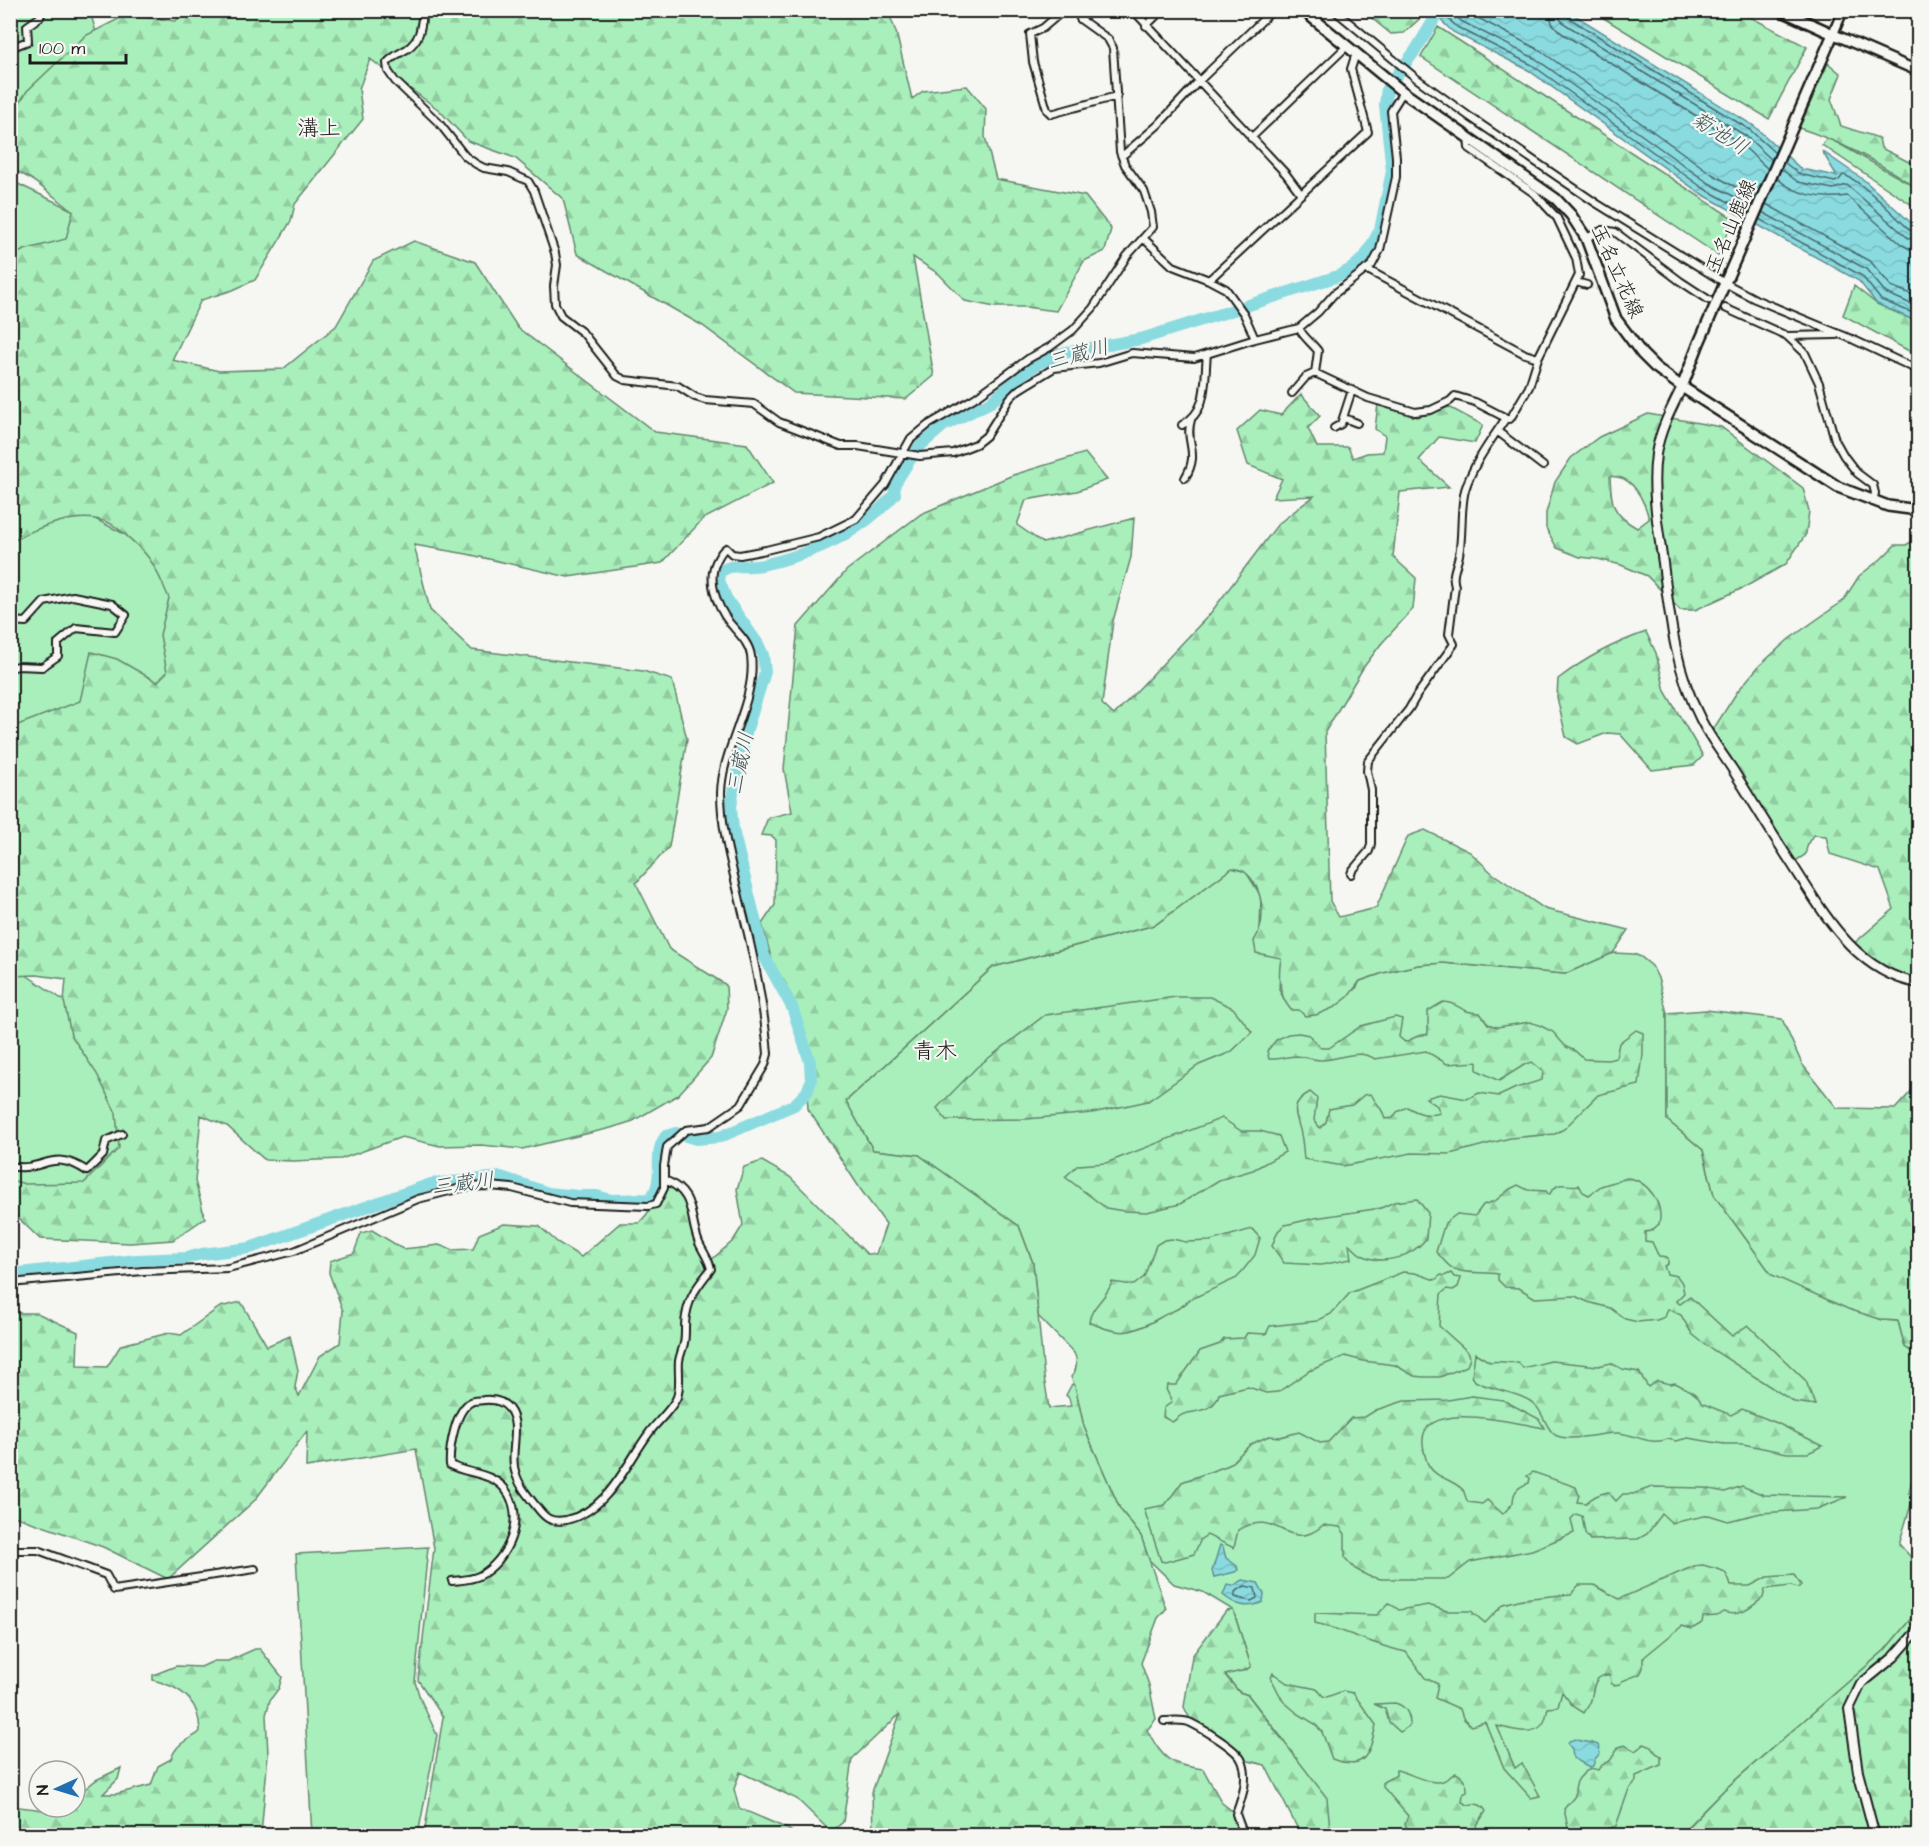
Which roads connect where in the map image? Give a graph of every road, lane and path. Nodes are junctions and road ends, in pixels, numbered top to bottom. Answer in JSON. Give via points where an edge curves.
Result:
{"nodes":[{"id":1,"x":43,"y":10,"type":"edge"},
{"id":2,"x":423,"y":10,"type":"edge"},
{"id":3,"x":1051,"y":10,"type":"edge"},
{"id":4,"x":1064,"y":10,"type":"edge"},
{"id":5,"x":1080,"y":10,"type":"edge"},
{"id":6,"x":1132,"y":10,"type":"edge"},
{"id":7,"x":1162,"y":10,"type":"edge"},
{"id":8,"x":1273,"y":10,"type":"edge"},
{"id":9,"x":1303,"y":10,"type":"edge"},
{"id":10,"x":1334,"y":10,"type":"edge"},
{"id":11,"x":1779,"y":10,"type":"edge"},
{"id":12,"x":1843,"y":10,"type":"edge"},
{"id":13,"x":1058,"y":16,"type":"junction"},
{"id":14,"x":1146,"y":26,"type":"junction"},
{"id":15,"x":1833,"y":34,"type":"junction"},
{"id":16,"x":1347,"y":46,"type":"junction"},
{"id":17,"x":10,"y":48,"type":"edge"},
{"id":18,"x":1356,"y":52,"type":"junction"},
{"id":19,"x":1918,"y":71,"type":"edge"},
{"id":20,"x":1198,"y":82,"type":"junction"},
{"id":21,"x":1403,"y":92,"type":"junction"},
{"id":22,"x":1117,"y":96,"type":"junction"},
{"id":23,"x":1251,"y":138,"type":"junction"},
{"id":24,"x":1468,"y":138,"type":"junction"},
{"id":25,"x":1122,"y":156,"type":"junction"},
{"id":26,"x":1302,"y":194,"type":"junction"},
{"id":27,"x":1143,"y":238,"type":"junction"},
{"id":28,"x":1586,"y":238,"type":"junction"},
{"id":29,"x":1366,"y":269,"type":"junction"},
{"id":30,"x":1209,"y":280,"type":"junction"},
{"id":31,"x":1727,"y":280,"type":"junction"},
{"id":32,"x":1575,"y":282,"type":"junction"},
{"id":33,"x":1587,"y":285,"type":"tunnel mouth"},
{"id":34,"x":1709,"y":300,"type":"dead end"},
{"id":35,"x":1725,"y":308,"type":"dead end"},
{"id":36,"x":1299,"y":328,"type":"junction"},
{"id":37,"x":1787,"y":336,"type":"junction"},
{"id":38,"x":1839,"y":336,"type":"junction"},
{"id":39,"x":1255,"y":339,"type":"junction"},
{"id":40,"x":1207,"y":354,"type":"junction"},
{"id":41,"x":1538,"y":358,"type":"junction"},
{"id":42,"x":1918,"y":370,"type":"edge"},
{"id":43,"x":1315,"y":373,"type":"junction"},
{"id":44,"x":1682,"y":387,"type":"junction"},
{"id":45,"x":1352,"y":390,"type":"junction"},
{"id":46,"x":1292,"y":393,"type":"dead end"},
{"id":47,"x":1344,"y":418,"type":"junction"},
{"id":48,"x":1506,"y":418,"type":"junction"},
{"id":49,"x":1191,"y":420,"type":"junction"},
{"id":50,"x":1358,"y":423,"type":"dead end"},
{"id":51,"x":1182,"y":425,"type":"dead end"},
{"id":52,"x":1334,"y":428,"type":"dead end"},
{"id":53,"x":1497,"y":431,"type":"junction"},
{"id":54,"x":902,"y":453,"type":"junction"},
{"id":55,"x":1543,"y":466,"type":"dead end"},
{"id":56,"x":1185,"y":478,"type":"dead end"},
{"id":57,"x":1873,"y":502,"type":"junction"},
{"id":58,"x":1918,"y":510,"type":"edge"},
{"id":59,"x":10,"y":621,"type":"edge"},
{"id":60,"x":10,"y":668,"type":"edge"},
{"id":61,"x":1351,"y":874,"type":"dead end"},
{"id":62,"x":1918,"y":983,"type":"edge"},
{"id":63,"x":122,"y":1134,"type":"dead end"},
{"id":64,"x":10,"y":1166,"type":"edge"},
{"id":65,"x":665,"y":1180,"type":"junction"},
{"id":66,"x":10,"y":1283,"type":"edge"},
{"id":67,"x":10,"y":1551,"type":"edge"},
{"id":68,"x":255,"y":1569,"type":"dead end"},
{"id":69,"x":452,"y":1581,"type":"dead end"},
{"id":70,"x":1918,"y":1626,"type":"edge"},
{"id":71,"x":1164,"y":1721,"type":"dead end"},
{"id":72,"x":1244,"y":1836,"type":"edge"},
{"id":73,"x":1875,"y":1836,"type":"edge"}],
"edges":[{"from":1,"to":17,"type":"street","via":[[27,26],[28,41]]},
{"from":2,"to":54,"type":"street","via":[[417,39],[387,63],[388,71],[465,156],[476,164],[528,181],[555,253],[555,304],[561,316],[583,333],[617,376],[678,386],[705,400],[754,404],[779,422],[841,446]]},
{"from":3,"to":13,"type":"street"},
{"from":4,"to":13,"type":"street"},
{"from":5,"to":22,"type":"street","via":[[1080,19],[1108,39],[1113,48]]},
{"from":6,"to":14,"type":"street"},
{"from":7,"to":14,"type":"street"},
{"from":8,"to":20,"type":"street"},
{"from":9,"to":16,"type":"main road","name":"玉名立花線"},
{"from":10,"to":31,"type":"street","via":[[1470,117],[1596,203]]},
{"from":11,"to":15,"type":"main road"},
{"from":12,"to":15,"type":"main road"},
{"from":13,"to":22,"type":"street","via":[[1030,34],[1033,62],[1047,110],[1051,114]]},
{"from":14,"to":20,"type":"street"},
{"from":15,"to":19,"type":"main road"},
{"from":15,"to":31,"type":"main road","name":"玉名山鹿線"},
{"from":16,"to":18,"type":"main road","name":"玉名立花線"},
{"from":16,"to":23,"type":"street"},
{"from":18,"to":21,"type":"main road","name":"玉名立花線"},
{"from":18,"to":26,"type":"street","via":[[1351,69],[1368,132]]},
{"from":20,"to":23,"type":"street"},
{"from":20,"to":25,"type":"street"},
{"from":21,"to":24,"type":"main road","name":"玉名立花線"},
{"from":21,"to":29,"type":"street","via":[[1390,111],[1396,157],[1392,201],[1380,250]]},
{"from":22,"to":25,"type":"street"},
{"from":23,"to":26,"type":"street"},
{"from":24,"to":28,"type":"main road","name":"玉名立花線","via":[[1556,199]]},
{"from":24,"to":32,"type":"street","via":[[1469,148],[1535,194],[1557,218],[1576,258],[1579,275]]},
{"from":25,"to":27,"type":"street","via":[[1144,191],[1151,212],[1153,227]]},
{"from":26,"to":30,"type":"street"},
{"from":27,"to":30,"type":"street","via":[[1173,266]]},
{"from":27,"to":54,"type":"street","via":[[1073,330],[928,425]]},
{"from":28,"to":34,"type":"street","via":[[1602,230],[1615,232]]},
{"from":28,"to":44,"type":"main road","name":"玉名立花線","via":[[1616,319],[1642,354]]},
{"from":29,"to":36,"type":"street"},
{"from":29,"to":41,"type":"street"},
{"from":30,"to":39,"type":"street","via":[[1226,289],[1244,314]]},
{"from":31,"to":38,"type":"street","via":[[1755,299]]},
{"from":31,"to":44,"type":"main road","name":"玉名山鹿線"},
{"from":32,"to":33,"type":"street"},
{"from":32,"to":41,"type":"street"},
{"from":35,"to":37,"type":"street"},
{"from":36,"to":39,"type":"street"},
{"from":36,"to":43,"type":"street","via":[[1318,351]]},
{"from":37,"to":38,"type":"street"},
{"from":37,"to":57,"type":"street","via":[[1814,368],[1835,440],[1857,473],[1873,485]]},
{"from":38,"to":42,"type":"street"},
{"from":39,"to":40,"type":"street"},
{"from":40,"to":49,"type":"street","via":[[1203,399]]},
{"from":40,"to":54,"type":"street","via":[[1187,359],[1132,353],[1099,363],[1054,368],[1018,390],[976,444],[953,453]]},
{"from":41,"to":48,"type":"street","via":[[1518,407],[1510,419]]},
{"from":43,"to":45,"type":"street"},
{"from":43,"to":46,"type":"street"},
{"from":44,"to":57,"type":"main road","name":"玉名立花線","via":[[1838,487]]},
{"from":44,"to":62,"type":"street","via":[[1659,438],[1654,477],[1672,634],[1682,677],[1709,735],[1834,927],[1878,967]]},
{"from":45,"to":47,"type":"street"},
{"from":45,"to":48,"type":"street","via":[[1415,412],[1431,410],[1455,396]]},
{"from":47,"to":50,"type":"street"},
{"from":47,"to":52,"type":"street"},
{"from":48,"to":53,"type":"street"},
{"from":49,"to":51,"type":"street"},
{"from":49,"to":56,"type":"street","via":[[1194,454]]},
{"from":53,"to":55,"type":"street"},
{"from":53,"to":61,"type":"street","via":[[1465,490],[1459,556],[1452,578],[1455,586],[1449,634],[1454,644],[1368,761],[1371,844]]},
{"from":54,"to":65,"type":"street","via":[[885,485],[856,519],[819,537],[766,550],[740,555],[723,549],[714,567],[714,590],[722,612],[751,652],[748,691],[726,763],[721,794],[724,834],[758,973],[768,1054],[741,1105],[709,1127],[686,1130],[673,1140],[667,1148]]},
{"from":57,"to":58,"type":"main road","name":"玉名立花線"},
{"from":59,"to":60,"type":"street","via":[[26,622],[44,602],[73,596],[112,604],[126,615],[114,632],[76,628],[58,643],[58,656],[42,667]]},
{"from":63,"to":64,"type":"street","via":[[106,1141],[104,1155],[87,1172],[75,1163],[59,1159],[24,1169]]},
{"from":65,"to":66,"type":"street","via":[[660,1199],[648,1206],[570,1203],[512,1188],[465,1187],[418,1199],[294,1251],[228,1268]]},
{"from":65,"to":69,"type":"street","via":[[688,1200],[711,1269],[689,1302],[677,1398],[648,1434],[616,1485],[579,1515],[550,1521],[527,1495],[514,1470],[513,1418],[509,1408],[490,1399],[471,1402],[462,1411],[454,1432],[450,1465],[496,1481],[514,1506],[515,1522],[510,1541],[492,1567],[479,1576]]},
{"from":67,"to":68,"type":"street","via":[[38,1550],[57,1557],[105,1575],[114,1590]]},
{"from":70,"to":73,"type":"street","via":[[1894,1657],[1861,1684],[1849,1709],[1858,1772]]},
{"from":71,"to":72,"type":"street","via":[[1191,1723],[1240,1759],[1243,1794],[1236,1814]]}]}
